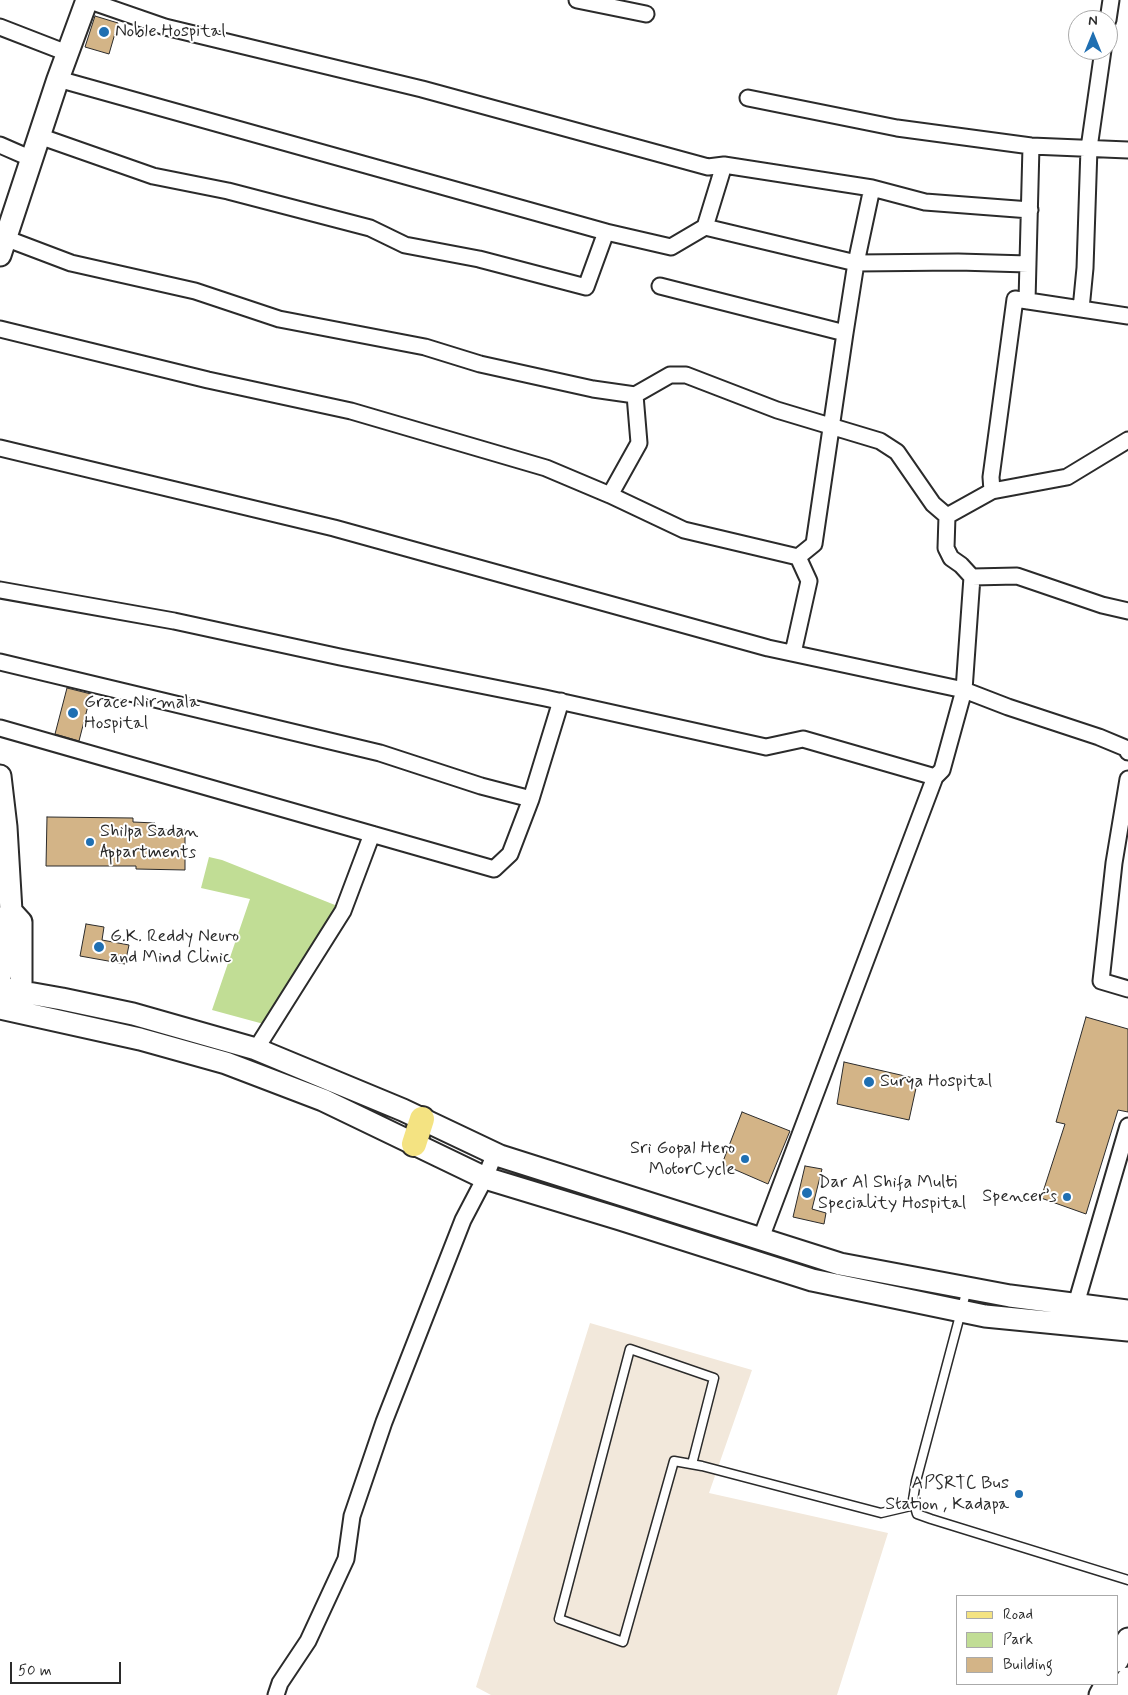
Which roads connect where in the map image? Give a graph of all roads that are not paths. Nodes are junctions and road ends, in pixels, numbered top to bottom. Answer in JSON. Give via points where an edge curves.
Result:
{"nodes":[{"id":1,"x":87,"y":0,"type":"edge"},
{"id":2,"x":577,"y":0,"type":"edge"},
{"id":3,"x":646,"y":14,"type":"dead end"},
{"id":4,"x":0,"y":27,"type":"edge"},
{"id":5,"x":67,"y":54,"type":"junction"},
{"id":6,"x":1102,"y":60,"type":"edge"},
{"id":7,"x":58,"y":79,"type":"junction"},
{"id":8,"x":748,"y":98,"type":"dead end"},
{"id":9,"x":39,"y":136,"type":"junction"},
{"id":10,"x":0,"y":145,"type":"edge"},
{"id":11,"x":1031,"y":146,"type":"junction"},
{"id":12,"x":1089,"y":148,"type":"junction"},
{"id":13,"x":1128,"y":150,"type":"edge"},
{"id":14,"x":32,"y":159,"type":"junction"},
{"id":15,"x":724,"y":165,"type":"junction"},
{"id":16,"x":872,"y":188,"type":"junction"},
{"id":17,"x":1030,"y":210,"type":"junction"},
{"id":18,"x":705,"y":227,"type":"junction"},
{"id":19,"x":606,"y":232,"type":"junction"},
{"id":20,"x":3,"y":246,"type":"edge"},
{"id":21,"x":856,"y":263,"type":"junction"},
{"id":22,"x":1028,"y":264,"type":"junction"},
{"id":23,"x":660,"y":286,"type":"dead end"},
{"id":24,"x":1027,"y":301,"type":"junction"},
{"id":25,"x":1081,"y":309,"type":"junction"},
{"id":26,"x":1128,"y":316,"type":"edge"},
{"id":27,"x":0,"y":329,"type":"edge"},
{"id":28,"x":845,"y":333,"type":"junction"},
{"id":29,"x":635,"y":395,"type":"junction"},
{"id":30,"x":832,"y":427,"type":"junction"},
{"id":31,"x":1128,"y":440,"type":"edge"},
{"id":32,"x":0,"y":448,"type":"edge"},
{"id":33,"x":992,"y":491,"type":"junction"},
{"id":34,"x":610,"y":495,"type":"junction"},
{"id":35,"x":947,"y":516,"type":"junction"},
{"id":36,"x":798,"y":557,"type":"junction"},
{"id":37,"x":972,"y":577,"type":"junction"},
{"id":38,"x":0,"y":590,"type":"edge"},
{"id":39,"x":1128,"y":611,"type":"edge"},
{"id":40,"x":794,"y":653,"type":"junction"},
{"id":41,"x":0,"y":662,"type":"edge"},
{"id":42,"x":964,"y":690,"type":"junction"},
{"id":43,"x":561,"y":701,"type":"junction"},
{"id":44,"x":0,"y":728,"type":"edge"},
{"id":45,"x":1128,"y":752,"type":"edge"},
{"id":46,"x":0,"y":776,"type":"edge"},
{"id":47,"x":935,"y":777,"type":"junction"},
{"id":48,"x":1128,"y":780,"type":"edge"},
{"id":49,"x":532,"y":799,"type":"junction"},
{"id":50,"x":372,"y":834,"type":"junction"},
{"id":51,"x":11,"y":911,"type":"junction"},
{"id":52,"x":0,"y":976,"type":"edge"},
{"id":53,"x":0,"y":988,"type":"edge"},
{"id":54,"x":1128,"y":990,"type":"edge"},
{"id":55,"x":21,"y":992,"type":"junction"},
{"id":56,"x":0,"y":1008,"type":"edge"},
{"id":57,"x":256,"y":1049,"type":"junction"},
{"id":58,"x":422,"y":1119,"type":"junction"},
{"id":59,"x":1128,"y":1126,"type":"edge"},
{"id":60,"x":414,"y":1144,"type":"junction"},
{"id":61,"x":495,"y":1153,"type":"junction"},
{"id":62,"x":485,"y":1178,"type":"junction"},
{"id":63,"x":761,"y":1238,"type":"junction"},
{"id":64,"x":967,"y":1288,"type":"junction"},
{"id":65,"x":1076,"y":1304,"type":"junction"},
{"id":66,"x":961,"y":1311,"type":"junction"},
{"id":67,"x":1128,"y":1311,"type":"edge"},
{"id":68,"x":1128,"y":1330,"type":"edge"},
{"id":69,"x":692,"y":1464,"type":"junction"},
{"id":70,"x":915,"y":1505,"type":"junction"},
{"id":71,"x":1128,"y":1580,"type":"edge"},
{"id":72,"x":1128,"y":1639,"type":"edge"},
{"id":73,"x":1118,"y":1659,"type":"edge"},
{"id":74,"x":1128,"y":1678,"type":"edge"},
{"id":75,"x":276,"y":1695,"type":"edge"},
{"id":76,"x":1119,"y":1695,"type":"edge"}],
"edges":[{"from":1,"to":5,"type":"main road"},
{"from":1,"to":15,"type":"street","via":[[165,27],[422,89],[708,167]]},
{"from":2,"to":3,"type":"street"},
{"from":4,"to":5,"type":"street"},
{"from":5,"to":7,"type":"main road"},
{"from":6,"to":12,"type":"street"},
{"from":7,"to":9,"type":"main road"},
{"from":7,"to":19,"type":"street"},
{"from":8,"to":11,"type":"street","via":[[897,128]]},
{"from":9,"to":14,"type":"main road"},
{"from":9,"to":19,"type":"street","via":[[153,176],[237,193],[370,228],[405,244],[479,259],[586,287]]},
{"from":10,"to":14,"type":"street"},
{"from":11,"to":12,"type":"street"},
{"from":11,"to":17,"type":"street"},
{"from":12,"to":13,"type":"street"},
{"from":12,"to":25,"type":"street"},
{"from":14,"to":20,"type":"main road"},
{"from":15,"to":16,"type":"street"},
{"from":15,"to":18,"type":"street"},
{"from":16,"to":17,"type":"street","via":[[925,202]]},
{"from":16,"to":21,"type":"street"},
{"from":17,"to":22,"type":"street"},
{"from":18,"to":19,"type":"street","via":[[672,247]]},
{"from":18,"to":21,"type":"street"},
{"from":20,"to":29,"type":"street","via":[[195,291],[279,319],[425,347],[593,390]]},
{"from":21,"to":22,"type":"street"},
{"from":21,"to":28,"type":"street"},
{"from":22,"to":24,"type":"street"},
{"from":23,"to":28,"type":"street"},
{"from":24,"to":25,"type":"street"},
{"from":24,"to":33,"type":"street","via":[[1015,299],[991,477]]},
{"from":25,"to":26,"type":"street"},
{"from":27,"to":34,"type":"street","via":[[351,411],[546,468]]},
{"from":28,"to":30,"type":"street"},
{"from":29,"to":30,"type":"street","via":[[670,375],[686,375]]},
{"from":29,"to":34,"type":"street","via":[[639,442]]},
{"from":30,"to":35,"type":"street","via":[[880,441],[897,452],[933,504]]},
{"from":30,"to":36,"type":"street","via":[[814,544]]},
{"from":31,"to":33,"type":"street","via":[[1067,477]]},
{"from":32,"to":40,"type":"street","via":[[334,528]]},
{"from":33,"to":35,"type":"street"},
{"from":34,"to":36,"type":"street","via":[[684,530]]},
{"from":35,"to":37,"type":"street","via":[[946,548],[951,558]]},
{"from":36,"to":40,"type":"street","via":[[809,581]]},
{"from":37,"to":39,"type":"street","via":[[1017,576],[1102,606]]},
{"from":37,"to":42,"type":"street"},
{"from":38,"to":43,"type":"street","via":[[174,621]]},
{"from":40,"to":42,"type":"street"},
{"from":41,"to":49,"type":"street","via":[[380,753]]},
{"from":42,"to":45,"type":"street","via":[[1008,708],[1100,737],[1128,749]]},
{"from":42,"to":47,"type":"street","via":[[942,770]]},
{"from":43,"to":47,"type":"street","via":[[766,747],[803,739]]},
{"from":43,"to":49,"type":"street"},
{"from":44,"to":50,"type":"street"},
{"from":46,"to":51,"type":"main road"},
{"from":47,"to":63,"type":"street"},
{"from":48,"to":54,"type":"street","via":[[1114,863],[1101,981]]},
{"from":49,"to":50,"type":"street","via":[[510,854],[494,869]]},
{"from":50,"to":57,"type":"street","via":[[343,911]]},
{"from":51,"to":52,"type":"main road","via":[[2,922]]},
{"from":51,"to":55,"type":"main road","via":[[21,922]]},
{"from":53,"to":55,"type":"main road"},
{"from":55,"to":57,"type":"main road","via":[[133,1014]]},
{"from":56,"to":60,"type":"main road","via":[[140,1039],[226,1064],[323,1100]]},
{"from":57,"to":58,"type":"main road"},
{"from":58,"to":60,"type":"main road"},
{"from":58,"to":61,"type":"main road"},
{"from":59,"to":65,"type":"street"},
{"from":60,"to":62,"type":"main road"},
{"from":61,"to":62,"type":"street"},
{"from":61,"to":63,"type":"main road"},
{"from":62,"to":66,"type":"main road","via":[[812,1280]]},
{"from":62,"to":75,"type":"street","via":[[463,1220],[384,1422],[352,1516],[346,1559],[308,1641],[280,1683]]},
{"from":63,"to":64,"type":"main road","via":[[840,1264]]},
{"from":64,"to":65,"type":"main road"},
{"from":64,"to":66,"type":"lane"},
{"from":65,"to":67,"type":"main road"},
{"from":66,"to":68,"type":"main road"},
{"from":66,"to":70,"type":"lane","via":[[916,1481]]},
{"from":69,"to":69,"type":"lane","via":[[674,1461],[623,1642],[559,1619],[630,1349],[714,1378]]},
{"from":69,"to":70,"type":"lane","via":[[881,1513]]},
{"from":70,"to":71,"type":"lane","via":[[917,1514],[931,1520]]},
{"from":72,"to":73,"type":"main road"},
{"from":74,"to":76,"type":"main road"}]}
